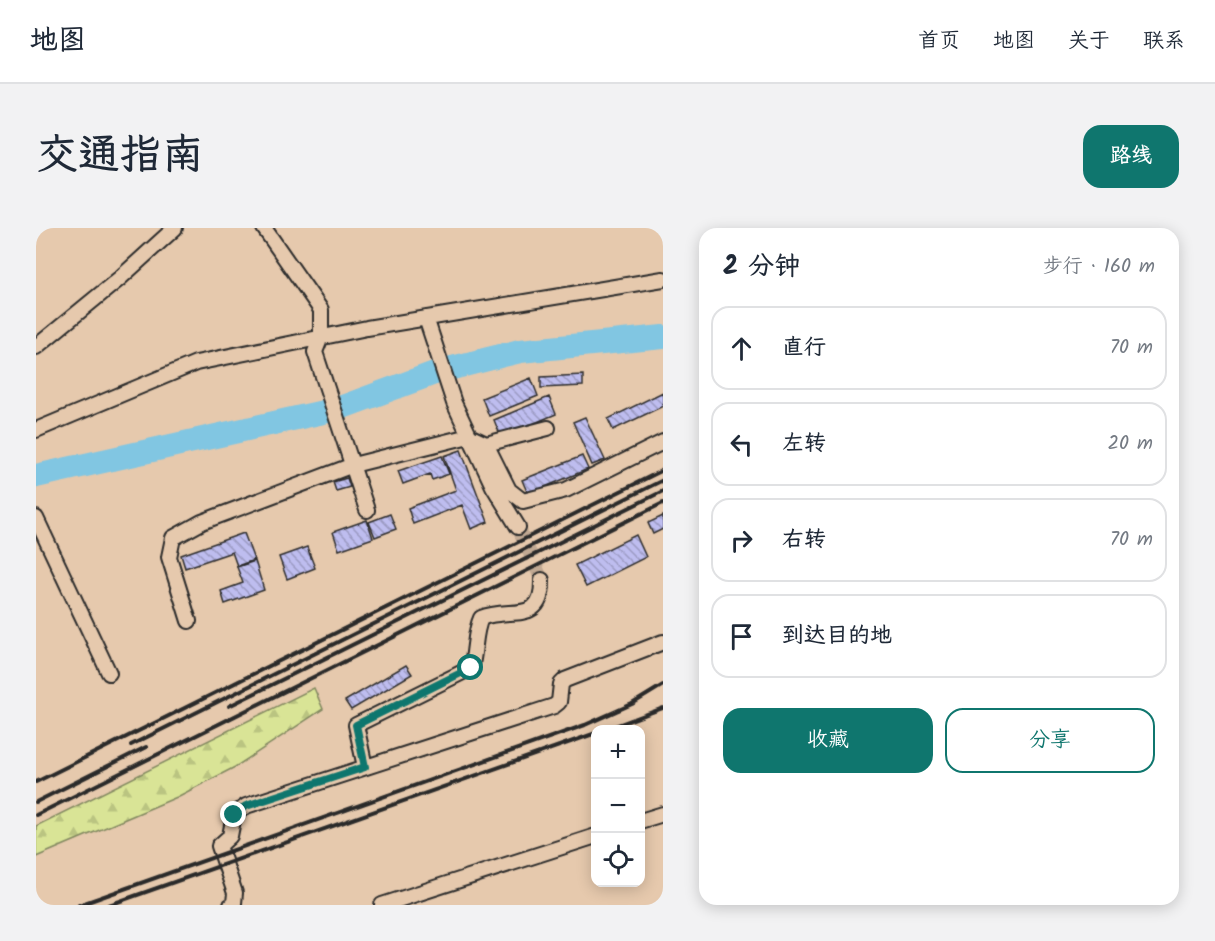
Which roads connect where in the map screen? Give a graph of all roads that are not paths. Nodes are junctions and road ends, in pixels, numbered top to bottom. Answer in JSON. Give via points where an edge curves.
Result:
{"nodes":[{"id":1,"x":175,"y":228,"type":"edge"},
{"id":2,"x":264,"y":228,"type":"edge"},
{"id":3,"x":663,"y":279,"type":"edge"},
{"id":4,"x":426,"y":318,"type":"junction"},
{"id":5,"x":321,"y":337,"type":"junction"},
{"id":6,"x":36,"y":346,"type":"edge"},
{"id":7,"x":548,"y":428,"type":"dead end"},
{"id":8,"x":36,"y":430,"type":"edge"},
{"id":9,"x":469,"y":436,"type":"junction"},
{"id":10,"x":663,"y":442,"type":"edge"},
{"id":11,"x":486,"y":444,"type":"junction"},
{"id":12,"x":352,"y":465,"type":"junction"},
{"id":13,"x":367,"y":510,"type":"dead end"},
{"id":14,"x":36,"y":518,"type":"edge"},
{"id":15,"x":518,"y":527,"type":"tunnel mouth"},
{"id":16,"x":542,"y":580,"type":"tunnel mouth"},
{"id":17,"x":189,"y":621,"type":"dead end"},
{"id":18,"x":663,"y":642,"type":"edge"},
{"id":19,"x":109,"y":673,"type":"dead end"},
{"id":20,"x":365,"y":767,"type":"junction"},
{"id":21,"x":663,"y":814,"type":"edge"},
{"id":22,"x":645,"y":819,"type":"edge"},
{"id":23,"x":591,"y":838,"type":"edge"},
{"id":24,"x":231,"y":905,"type":"edge"},
{"id":25,"x":382,"y":905,"type":"edge"}],
"edges":[{"from":1,"to":6,"type":"street"},
{"from":2,"to":5,"type":"street","via":[[321,310]]},
{"from":3,"to":4,"type":"street"},
{"from":4,"to":5,"type":"street"},
{"from":4,"to":9,"type":"street"},
{"from":5,"to":8,"type":"street","via":[[196,363]]},
{"from":5,"to":12,"type":"street","via":[[315,352]]},
{"from":7,"to":11,"type":"street"},
{"from":9,"to":11,"type":"street"},
{"from":9,"to":12,"type":"street"},
{"from":9,"to":15,"type":"street"},
{"from":10,"to":11,"type":"street","via":[[566,490],[523,501],[509,490]]},
{"from":12,"to":13,"type":"street"},
{"from":12,"to":17,"type":"street","via":[[202,522],[173,538],[169,557]]},
{"from":14,"to":19,"type":"street"},
{"from":16,"to":20,"type":"street","via":[[542,596],[530,610],[481,618],[471,668],[356,725]]},
{"from":18,"to":20,"type":"street","via":[[566,680],[554,706]]},
{"from":20,"to":24,"type":"street","via":[[246,806],[234,815],[230,836],[218,851],[235,893]]},
{"from":21,"to":22,"type":"street"},
{"from":23,"to":25,"type":"street"}]}
